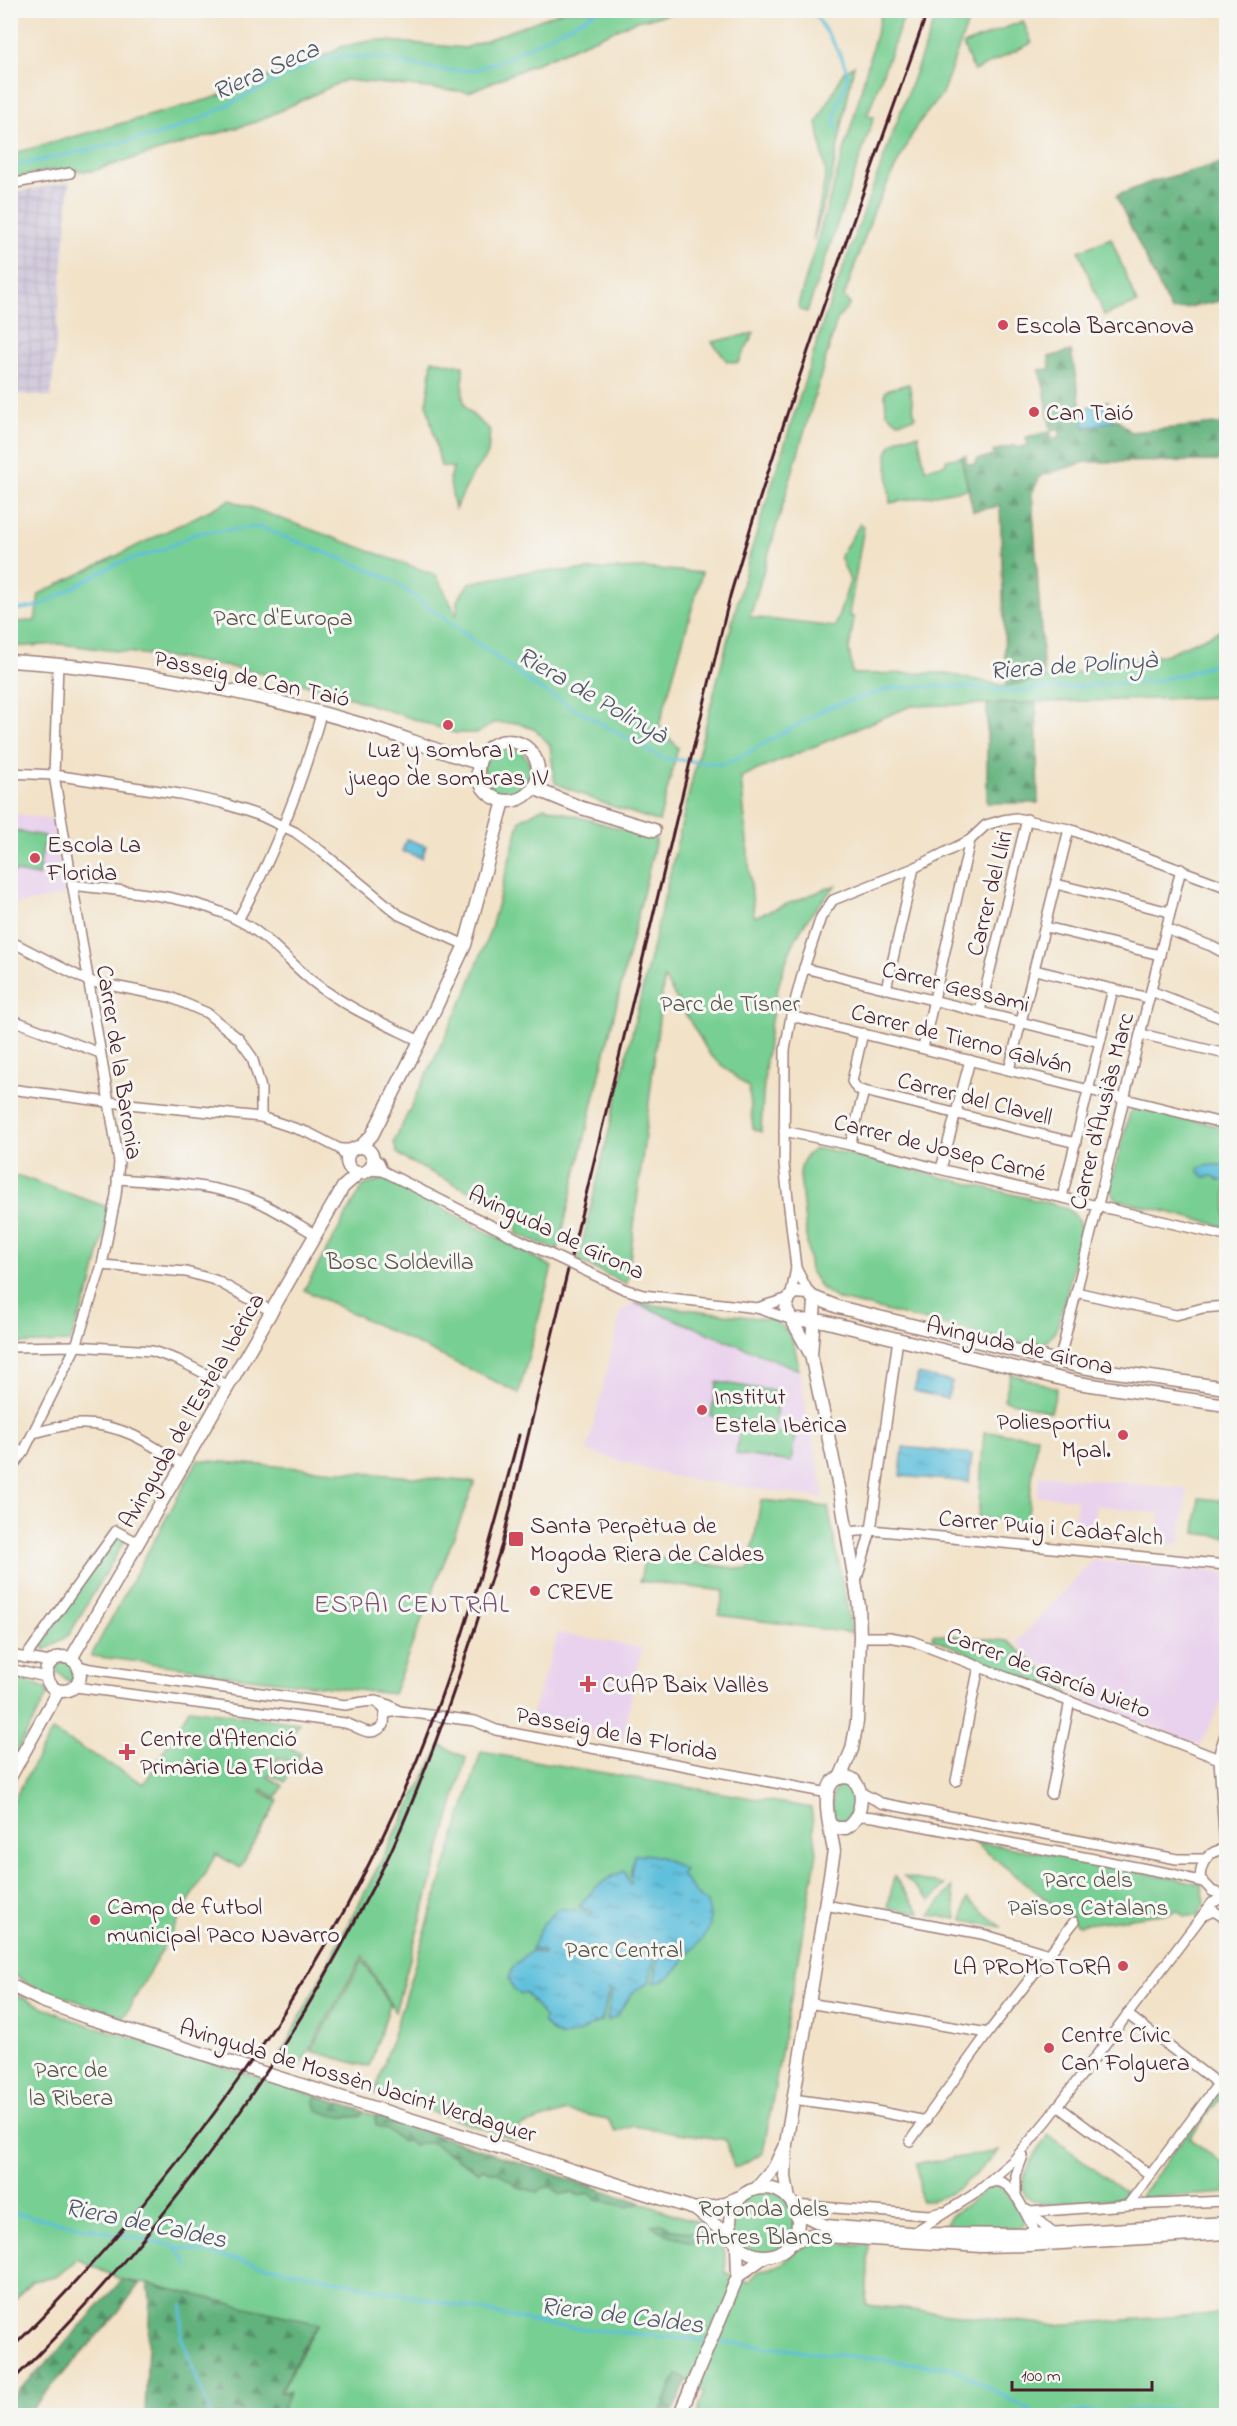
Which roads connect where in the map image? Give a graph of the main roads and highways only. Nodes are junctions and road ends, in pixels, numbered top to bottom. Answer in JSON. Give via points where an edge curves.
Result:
{"nodes":[{"id":1,"x":10,"y":661,"type":"edge"},
{"id":2,"x":479,"y":764,"type":"junction"},
{"id":3,"x":533,"y":788,"type":"junction"},
{"id":4,"x":504,"y":801,"type":"junction"},
{"id":5,"x":654,"y":830,"type":"dead end"},
{"id":6,"x":372,"y":1136,"type":"junction"},
{"id":7,"x":353,"y":1159,"type":"junction"},
{"id":8,"x":809,"y":1310,"type":"junction"},
{"id":9,"x":832,"y":1323,"type":"junction"},
{"id":10,"x":814,"y":1341,"type":"junction"},
{"id":11,"x":812,"y":1355,"type":"junction"},
{"id":12,"x":1227,"y":1388,"type":"edge"},
{"id":13,"x":1227,"y":1405,"type":"edge"},
{"id":14,"x":75,"y":1662,"type":"junction"},
{"id":15,"x":58,"y":1691,"type":"junction"},
{"id":16,"x":852,"y":1749,"type":"junction"},
{"id":17,"x":10,"y":1777,"type":"edge"},
{"id":18,"x":840,"y":1778,"type":"junction"},
{"id":19,"x":858,"y":1787,"type":"junction"},
{"id":20,"x":830,"y":1823,"type":"junction"},
{"id":21,"x":846,"y":1828,"type":"junction"},
{"id":22,"x":834,"y":1851,"type":"junction"},
{"id":23,"x":10,"y":1985,"type":"edge"},
{"id":24,"x":786,"y":2144,"type":"junction"},
{"id":25,"x":757,"y":2188,"type":"junction"},
{"id":26,"x":740,"y":2197,"type":"junction"},
{"id":27,"x":791,"y":2202,"type":"junction"},
{"id":28,"x":694,"y":2209,"type":"junction"},
{"id":29,"x":1227,"y":2223,"type":"edge"},
{"id":30,"x":1227,"y":2233,"type":"edge"},
{"id":31,"x":736,"y":2242,"type":"junction"},
{"id":32,"x":792,"y":2242,"type":"junction"},
{"id":33,"x":764,"y":2257,"type":"junction"},
{"id":34,"x":738,"y":2276,"type":"junction"},
{"id":35,"x":679,"y":2415,"type":"edge"}],
"edges":[{"from":1,"to":2,"type":"main road","name":"Passeig de Can Taió","via":[[103,668],[209,685],[358,723]]},
{"from":2,"to":3,"type":"main road","via":[[489,747],[502,741],[516,742],[528,748],[536,762]]},
{"from":2,"to":4,"type":"main road","via":[[485,790]]},
{"from":3,"to":4,"type":"main road","via":[[524,796]]},
{"from":3,"to":5,"type":"main road"},
{"from":4,"to":6,"type":"main road","name":"Avinguda de l'Estela Ibèrica","via":[[465,945]]},
{"from":6,"to":7,"type":"main road","name":"Avinguda de l'Estela Ibèrica"},
{"from":6,"to":7,"type":"main road","name":"Avinguda de l'Estela Ibèrica","via":[[372,1157],[367,1150]]},
{"from":7,"to":14,"type":"main road","name":"Avinguda de l'Estela Ibèrica","via":[[346,1183]]},
{"from":8,"to":8,"type":"main road","via":[[786,1309],[790,1296],[800,1291]]},
{"from":8,"to":9,"type":"main road","name":"Avinguda de Girona"},
{"from":8,"to":10,"type":"main road"},
{"from":8,"to":11,"type":"main road"},
{"from":8,"to":12,"type":"main road","name":"Avinguda de Girona","via":[[838,1307],[1059,1362]]},
{"from":9,"to":10,"type":"main road"},
{"from":9,"to":13,"type":"main road","name":"Avinguda de Girona","via":[[1078,1383]]},
{"from":10,"to":11,"type":"main road"},
{"from":11,"to":16,"type":"main road","via":[[856,1584],[860,1637],[858,1711]]},
{"from":14,"to":15,"type":"main road","via":[[80,1677],[75,1687]]},
{"from":14,"to":15,"type":"main road","via":[[63,1656],[50,1662],[46,1677]]},
{"from":15,"to":17,"type":"main road"},
{"from":16,"to":18,"type":"main road"},
{"from":16,"to":19,"type":"main road"},
{"from":18,"to":19,"type":"main road","via":[[846,1777]]},
{"from":18,"to":20,"type":"main road","via":[[828,1793],[825,1807]]},
{"from":19,"to":21,"type":"main road","via":[[856,1818]]},
{"from":20,"to":21,"type":"main road","via":[[839,1829]]},
{"from":20,"to":22,"type":"main road"},
{"from":21,"to":22,"type":"main road"},
{"from":22,"to":24,"type":"main road"},
{"from":23,"to":28,"type":"main road","name":"Avinguda de Mossèn Jacint Verdaguer","via":[[86,2017]]},
{"from":24,"to":25,"type":"main road","via":[[774,2168]]},
{"from":24,"to":27,"type":"main road","via":[[785,2177]]},
{"from":25,"to":26,"type":"main road"},
{"from":25,"to":27,"type":"main road","via":[[771,2188]]},
{"from":26,"to":28,"type":"main road","name":"Avinguda de Mossèn Jacint Verdaguer"},
{"from":26,"to":31,"type":"main road","via":[[730,2213],[730,2231]]},
{"from":27,"to":29,"type":"main road","via":[[826,2226],[917,2234],[1055,2234]]},
{"from":27,"to":32,"type":"main road","via":[[798,2223]]},
{"from":28,"to":31,"type":"main road","name":"Avinguda de Mossèn Jacint Verdaguer"},
{"from":30,"to":32,"type":"main road","via":[[981,2246],[818,2235]]},
{"from":31,"to":33,"type":"main road","via":[[752,2255]]},
{"from":31,"to":34,"type":"main road"},
{"from":32,"to":33,"type":"main road","via":[[777,2254]]},
{"from":33,"to":34,"type":"main road"},
{"from":34,"to":35,"type":"main road"}]}
